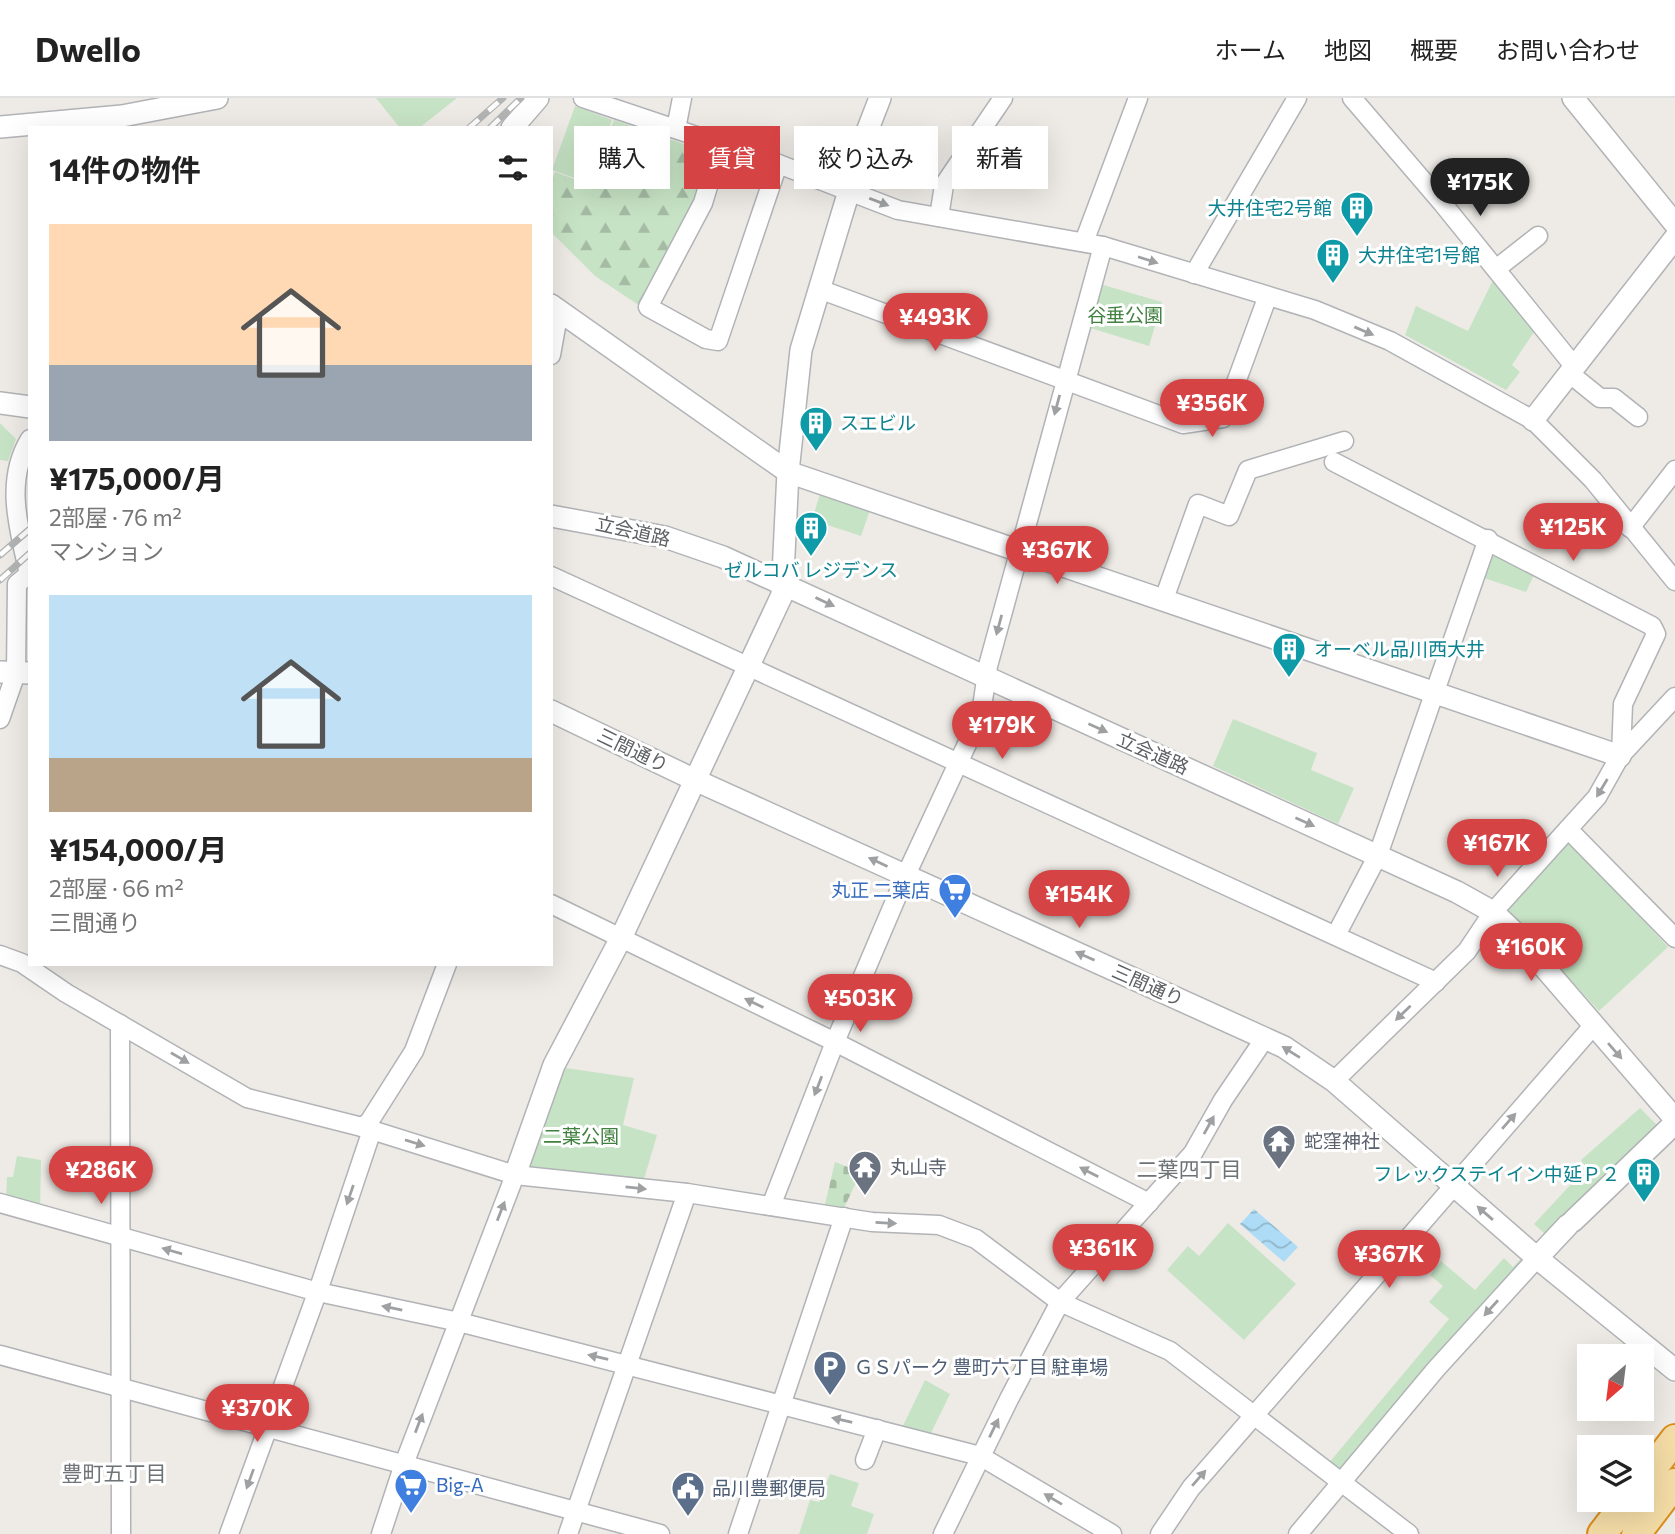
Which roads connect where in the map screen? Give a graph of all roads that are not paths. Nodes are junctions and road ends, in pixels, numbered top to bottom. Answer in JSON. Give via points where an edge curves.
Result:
{"nodes":[{"id":1,"x":217,"y":98,"type":"edge"},
{"id":2,"x":538,"y":98,"type":"edge"},
{"id":3,"x":583,"y":98,"type":"edge"},
{"id":4,"x":682,"y":98,"type":"edge"},
{"id":5,"x":880,"y":98,"type":"edge"},
{"id":6,"x":1003,"y":98,"type":"edge"},
{"id":7,"x":1138,"y":98,"type":"edge"},
{"id":8,"x":1297,"y":98,"type":"edge"},
{"id":9,"x":1352,"y":98,"type":"edge"},
{"id":10,"x":1577,"y":99,"type":"edge"},
{"id":11,"x":160,"y":104,"type":"edge"},
{"id":12,"x":105,"y":123,"type":"edge"},
{"id":13,"x":514,"y":126,"type":"edge"},
{"id":14,"x":0,"y":127,"type":"edge"},
{"id":15,"x":676,"y":129,"type":"junction"},
{"id":16,"x":684,"y":132,"type":"edge"},
{"id":17,"x":780,"y":165,"type":"edge"},
{"id":18,"x":707,"y":189,"type":"edge"},
{"id":19,"x":770,"y":189,"type":"edge"},
{"id":20,"x":849,"y":191,"type":"junction"},
{"id":21,"x":939,"y":217,"type":"junction"},
{"id":22,"x":1675,"y":224,"type":"edge"},
{"id":23,"x":1538,"y":236,"type":"dead end"},
{"id":24,"x":1675,"y":238,"type":"edge"},
{"id":25,"x":1084,"y":242,"type":"junction"},
{"id":26,"x":1103,"y":246,"type":"junction"},
{"id":27,"x":1496,"y":269,"type":"junction"},
{"id":28,"x":1194,"y":274,"type":"junction"},
{"id":29,"x":819,"y":289,"type":"junction"},
{"id":30,"x":1267,"y":298,"type":"junction"},
{"id":31,"x":555,"y":308,"type":"edge"},
{"id":32,"x":553,"y":332,"type":"edge"},
{"id":33,"x":1572,"y":370,"type":"junction"},
{"id":34,"x":1064,"y":380,"type":"junction"},
{"id":35,"x":0,"y":403,"type":"edge"},
{"id":36,"x":28,"y":407,"type":"edge"},
{"id":37,"x":1638,"y":417,"type":"dead end"},
{"id":38,"x":1533,"y":420,"type":"junction"},
{"id":39,"x":1344,"y":441,"type":"dead end"},
{"id":40,"x":28,"y":442,"type":"edge"},
{"id":41,"x":1334,"y":462,"type":"dead end"},
{"id":42,"x":1675,"y":470,"type":"edge"},
{"id":43,"x":788,"y":472,"type":"junction"},
{"id":44,"x":7,"y":503,"type":"edge"},
{"id":45,"x":553,"y":516,"type":"edge"},
{"id":46,"x":1630,"y":528,"type":"junction"},
{"id":47,"x":1488,"y":539,"type":"junction"},
{"id":48,"x":1018,"y":551,"type":"junction"},
{"id":49,"x":28,"y":570,"type":"edge"},
{"id":50,"x":28,"y":574,"type":"edge"},
{"id":51,"x":553,"y":577,"type":"edge"},
{"id":52,"x":1675,"y":581,"type":"edge"},
{"id":53,"x":782,"y":582,"type":"junction"},
{"id":54,"x":1164,"y":599,"type":"junction"},
{"id":55,"x":748,"y":665,"type":"junction"},
{"id":56,"x":15,"y":673,"type":"edge"},
{"id":57,"x":985,"y":677,"type":"junction"},
{"id":58,"x":1434,"y":690,"type":"junction"},
{"id":59,"x":1675,"y":697,"type":"edge"},
{"id":60,"x":553,"y":712,"type":"edge"},
{"id":61,"x":0,"y":719,"type":"edge"},
{"id":62,"x":1621,"y":755,"type":"junction"},
{"id":63,"x":959,"y":763,"type":"junction"},
{"id":64,"x":695,"y":780,"type":"junction"},
{"id":65,"x":1568,"y":829,"type":"junction"},
{"id":66,"x":1378,"y":855,"type":"junction"},
{"id":67,"x":906,"y":875,"type":"junction"},
{"id":68,"x":553,"y":905,"type":"edge"},
{"id":69,"x":1493,"y":912,"type":"junction"},
{"id":70,"x":1336,"y":935,"type":"junction"},
{"id":71,"x":621,"y":938,"type":"junction"},
{"id":72,"x":1675,"y":938,"type":"edge"},
{"id":73,"x":0,"y":955,"type":"edge"},
{"id":74,"x":26,"y":960,"type":"edge"},
{"id":75,"x":35,"y":966,"type":"edge"},
{"id":76,"x":446,"y":966,"type":"edge"},
{"id":77,"x":1436,"y":982,"type":"junction"},
{"id":78,"x":120,"y":1024,"type":"junction"},
{"id":79,"x":1593,"y":1026,"type":"junction"},
{"id":80,"x":1265,"y":1038,"type":"junction"},
{"id":81,"x":835,"y":1042,"type":"junction"},
{"id":82,"x":1334,"y":1081,"type":"junction"},
{"id":83,"x":1673,"y":1116,"type":"edge"},
{"id":84,"x":367,"y":1128,"type":"junction"},
{"id":85,"x":515,"y":1175,"type":"junction"},
{"id":86,"x":1454,"y":1186,"type":"junction"},
{"id":87,"x":687,"y":1193,"type":"junction"},
{"id":88,"x":0,"y":1203,"type":"edge"},
{"id":89,"x":1149,"y":1203,"type":"junction"},
{"id":90,"x":771,"y":1206,"type":"junction"},
{"id":91,"x":844,"y":1217,"type":"junction"},
{"id":92,"x":120,"y":1236,"type":"junction"},
{"id":93,"x":1537,"y":1258,"type":"junction"},
{"id":94,"x":317,"y":1292,"type":"junction"},
{"id":95,"x":1060,"y":1303,"type":"junction"},
{"id":96,"x":459,"y":1322,"type":"junction"},
{"id":97,"x":0,"y":1355,"type":"edge"},
{"id":98,"x":626,"y":1364,"type":"junction"},
{"id":99,"x":1675,"y":1370,"type":"edge"},
{"id":100,"x":121,"y":1387,"type":"junction"},
{"id":101,"x":781,"y":1405,"type":"junction"},
{"id":102,"x":1254,"y":1415,"type":"junction"},
{"id":103,"x":269,"y":1427,"type":"junction"},
{"id":104,"x":877,"y":1429,"type":"junction"},
{"id":105,"x":1675,"y":1439,"type":"edge"},
{"id":106,"x":980,"y":1456,"type":"junction"},
{"id":107,"x":865,"y":1460,"type":"dead end"},
{"id":108,"x":404,"y":1464,"type":"junction"},
{"id":109,"x":1654,"y":1466,"type":"edge"},
{"id":110,"x":1339,"y":1482,"type":"junction"},
{"id":111,"x":1675,"y":1483,"type":"edge"},
{"id":112,"x":576,"y":1510,"type":"junction"},
{"id":113,"x":1619,"y":1512,"type":"edge"},
{"id":114,"x":121,"y":1534,"type":"edge"},
{"id":115,"x":229,"y":1534,"type":"edge"},
{"id":116,"x":381,"y":1534,"type":"edge"},
{"id":117,"x":568,"y":1534,"type":"edge"},
{"id":118,"x":660,"y":1534,"type":"edge"},
{"id":119,"x":738,"y":1534,"type":"edge"},
{"id":120,"x":943,"y":1534,"type":"edge"},
{"id":121,"x":1112,"y":1534,"type":"edge"},
{"id":122,"x":1160,"y":1534,"type":"edge"},
{"id":123,"x":1298,"y":1534,"type":"edge"},
{"id":124,"x":1409,"y":1534,"type":"edge"},
{"id":125,"x":1602,"y":1534,"type":"edge"},
{"id":126,"x":1636,"y":1534,"type":"edge"}],
"edges":[{"from":1,"to":11,"type":"street"},
{"from":2,"to":13,"type":"street"},
{"from":3,"to":15,"type":"street"},
{"from":4,"to":15,"type":"street"},
{"from":5,"to":20,"type":"street","via":[[849,178]]},
{"from":6,"to":21,"type":"street","via":[[944,185]]},
{"from":7,"to":25,"type":"street"},
{"from":8,"to":28,"type":"street"},
{"from":9,"to":27,"type":"street"},
{"from":10,"to":22,"type":"street"},
{"from":11,"to":12,"type":"street"},
{"from":12,"to":14,"type":"street"},
{"from":15,"to":16,"type":"street"},
{"from":17,"to":20,"type":"street"},
{"from":18,"to":19,"type":"street","via":[[648,307],[718,341]]},
{"from":20,"to":21,"type":"street","one_way":true,"via":[[898,210]]},
{"from":20,"to":29,"type":"street"},
{"from":21,"to":25,"type":"street"},
{"from":23,"to":27,"type":"street"},
{"from":24,"to":33,"type":"street"},
{"from":25,"to":26,"type":"street"},
{"from":26,"to":28,"type":"street","one_way":true},
{"from":26,"to":34,"type":"street"},
{"from":27,"to":33,"type":"street"},
{"from":28,"to":30,"type":"street"},
{"from":29,"to":34,"type":"street"},
{"from":29,"to":43,"type":"street","via":[[801,350]]},
{"from":30,"to":34,"type":"street","via":[[1223,418],[1183,425]]},
{"from":30,"to":38,"type":"street","one_way":true,"via":[[1315,310],[1390,341]]},
{"from":31,"to":32,"type":"street"},
{"from":31,"to":43,"type":"street"},
{"from":33,"to":37,"type":"street","via":[[1600,398],[1614,398]]},
{"from":33,"to":38,"type":"street"},
{"from":34,"to":48,"type":"street","one_way":true},
{"from":35,"to":36,"type":"street"},
{"from":38,"to":46,"type":"street","via":[[1593,480]]},
{"from":39,"to":54,"type":"street","via":[[1248,470],[1229,516],[1198,504]]},
{"from":40,"to":44,"type":"street"},
{"from":41,"to":47,"type":"street"},
{"from":42,"to":46,"type":"street"},
{"from":43,"to":48,"type":"street"},
{"from":43,"to":53,"type":"street"},
{"from":44,"to":49,"type":"street"},
{"from":45,"to":53,"type":"street","name":"立会道路","via":[[665,537]]},
{"from":46,"to":52,"type":"street"},
{"from":47,"to":58,"type":"street"},
{"from":47,"to":62,"type":"street","via":[[1652,626],[1656,634],[1623,704]]},
{"from":48,"to":54,"type":"street"},
{"from":48,"to":57,"type":"street","one_way":true},
{"from":50,"to":56,"type":"street","via":[[17,584]]},
{"from":51,"to":55,"type":"street"},
{"from":53,"to":55,"type":"street","via":[[782,594]]},
{"from":53,"to":57,"type":"street","name":"立会道路","one_way":true},
{"from":54,"to":58,"type":"street"},
{"from":55,"to":63,"type":"street"},
{"from":55,"to":64,"type":"street"},
{"from":56,"to":61,"type":"street"},
{"from":57,"to":63,"type":"street","via":[[981,715]]},
{"from":57,"to":66,"type":"street","name":"立会道路","one_way":true},
{"from":58,"to":62,"type":"street"},
{"from":58,"to":66,"type":"street"},
{"from":59,"to":62,"type":"street"},
{"from":60,"to":64,"type":"street","name":"三間通り"},
{"from":62,"to":65,"type":"street","one_way":true,"via":[[1597,797]]},
{"from":63,"to":67,"type":"street"},
{"from":63,"to":70,"type":"street"},
{"from":67,"to":64,"type":"street","name":"三間通り","one_way":true},
{"from":64,"to":71,"type":"street"},
{"from":65,"to":69,"type":"street"},
{"from":65,"to":72,"type":"street"},
{"from":66,"to":69,"type":"street","name":"立会道路"},
{"from":66,"to":70,"type":"street"},
{"from":80,"to":67,"type":"street","name":"三間通り","one_way":true},
{"from":67,"to":81,"type":"street"},
{"from":68,"to":71,"type":"street"},
{"from":69,"to":77,"type":"street","via":[[1472,946]]},
{"from":69,"to":79,"type":"street","name":"立会道路"},
{"from":70,"to":77,"type":"street"},
{"from":81,"to":71,"type":"street","one_way":true},
{"from":71,"to":85,"type":"street","via":[[554,1065]]},
{"from":73,"to":74,"type":"street"},
{"from":75,"to":78,"type":"street"},
{"from":76,"to":84,"type":"street","via":[[414,1051]]},
{"from":77,"to":82,"type":"street","one_way":true},
{"from":78,"to":84,"type":"street","one_way":true,"via":[[247,1098]]},
{"from":78,"to":92,"type":"street"},
{"from":79,"to":83,"type":"street","name":"立会道路","one_way":true},
{"from":86,"to":79,"type":"street","one_way":true},
{"from":82,"to":80,"type":"street","name":"三間通り","one_way":true},
{"from":89,"to":80,"type":"street","one_way":true,"via":[[1194,1153]]},
{"from":89,"to":81,"type":"street","one_way":true},
{"from":81,"to":90,"type":"street","one_way":true},
{"from":82,"to":86,"type":"street","name":"三間通り"},
{"from":83,"to":93,"type":"street"},
{"from":84,"to":85,"type":"street","one_way":true},
{"from":84,"to":94,"type":"street","one_way":true},
{"from":85,"to":87,"type":"street","one_way":true},
{"from":96,"to":85,"type":"street","one_way":true},
{"from":93,"to":86,"type":"street","name":"三間通り","one_way":true},
{"from":86,"to":102,"type":"street"},
{"from":87,"to":90,"type":"street"},
{"from":87,"to":98,"type":"street"},
{"from":88,"to":92,"type":"street"},
{"from":89,"to":95,"type":"street"},
{"from":90,"to":91,"type":"street"},
{"from":91,"to":95,"type":"street","one_way":true,"via":[[939,1225],[976,1239]]},
{"from":91,"to":101,"type":"street"},
{"from":94,"to":92,"type":"street","one_way":true},
{"from":92,"to":100,"type":"street"},
{"from":93,"to":99,"type":"street","name":"三間通り"},
{"from":93,"to":110,"type":"street","one_way":true},
{"from":96,"to":94,"type":"street","one_way":true},
{"from":94,"to":103,"type":"street"},
{"from":95,"to":102,"type":"street","via":[[1170,1351]]},
{"from":106,"to":95,"type":"street","one_way":true},
{"from":98,"to":96,"type":"street","one_way":true},
{"from":108,"to":96,"type":"street","one_way":true},
{"from":97,"to":100,"type":"street"},
{"from":98,"to":101,"type":"street"},
{"from":98,"to":112,"type":"street"},
{"from":100,"to":103,"type":"street"},
{"from":100,"to":114,"type":"street"},
{"from":104,"to":101,"type":"street","one_way":true},
{"from":101,"to":119,"type":"street"},
{"from":102,"to":110,"type":"street"},
{"from":122,"to":102,"type":"street","one_way":true,"via":[[1191,1488]]},
{"from":103,"to":108,"type":"street"},
{"from":103,"to":115,"type":"street","one_way":true},
{"from":104,"to":106,"type":"street"},
{"from":104,"to":107,"type":"street"},
{"from":105,"to":109,"type":"highway"},
{"from":106,"to":120,"type":"street"},
{"from":121,"to":106,"type":"street","one_way":true},
{"from":108,"to":112,"type":"street"},
{"from":108,"to":116,"type":"street"},
{"from":110,"to":123,"type":"street"},
{"from":110,"to":124,"type":"street"},
{"from":111,"to":126,"type":"highway"},
{"from":112,"to":117,"type":"street"},
{"from":112,"to":118,"type":"street"},
{"from":113,"to":125,"type":"highway"}]}
